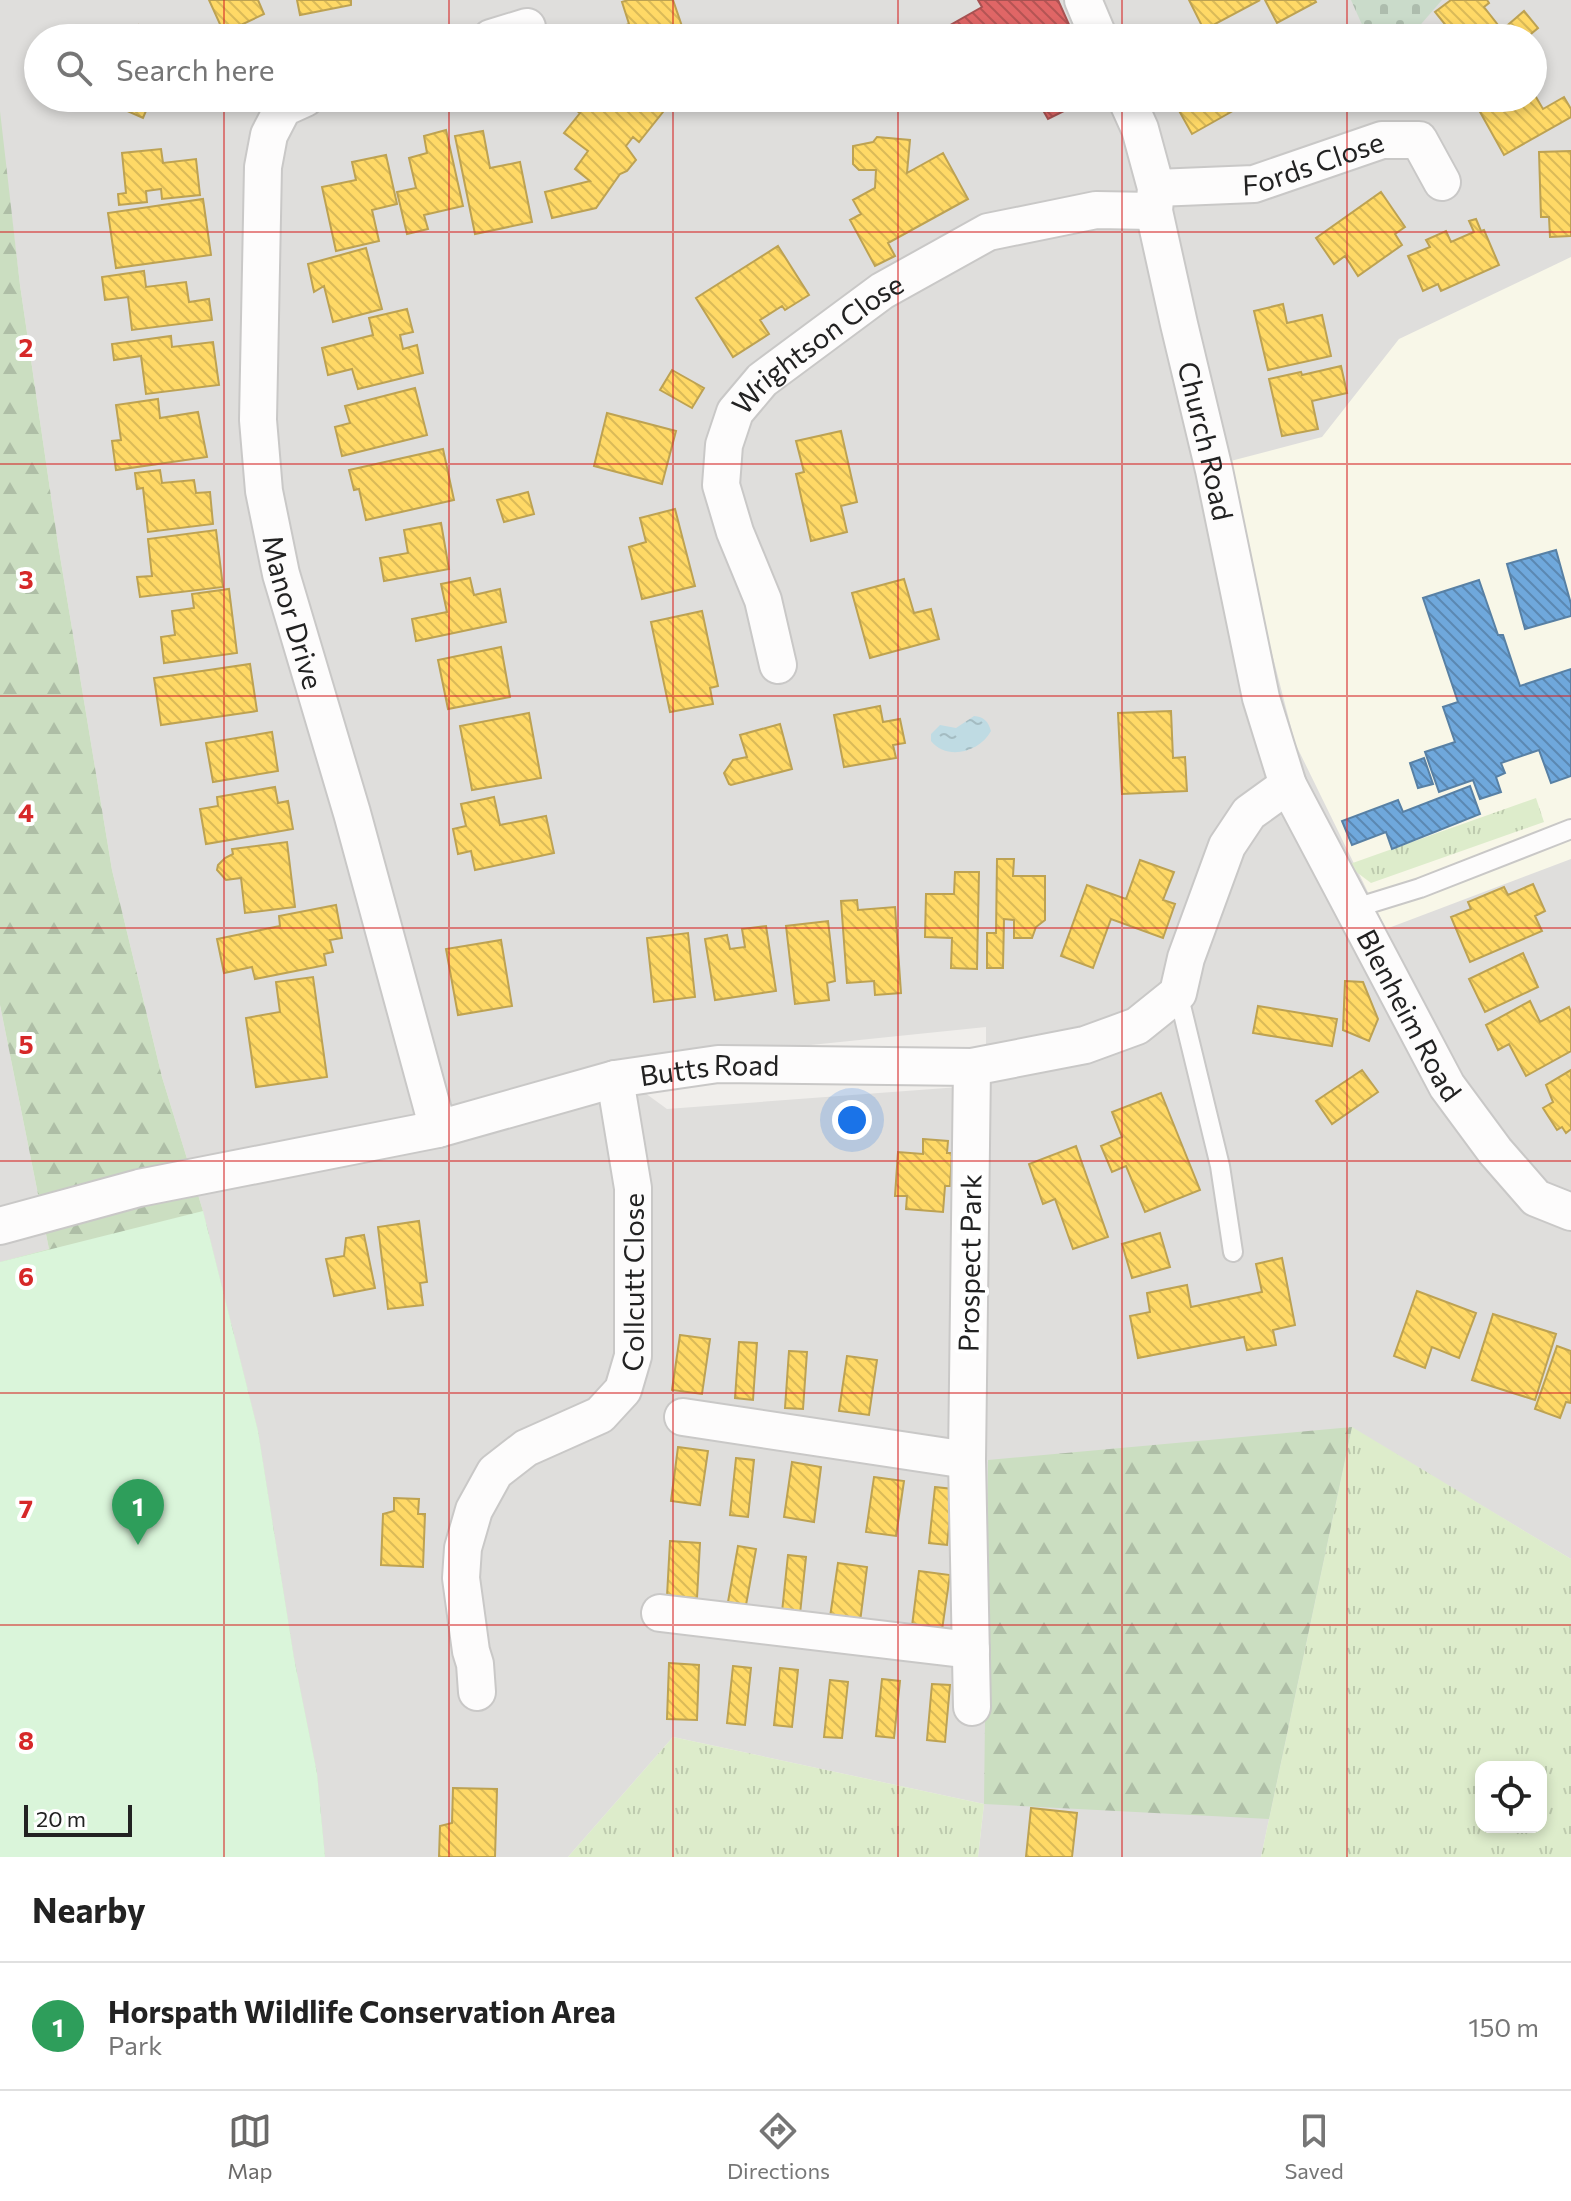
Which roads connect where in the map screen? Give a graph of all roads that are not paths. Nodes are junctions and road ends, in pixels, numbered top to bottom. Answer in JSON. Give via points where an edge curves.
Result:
{"nodes":[{"id":1,"x":1083,"y":0,"type":"edge"},
{"id":2,"x":1093,"y":24,"type":"edge"},
{"id":3,"x":281,"y":112,"type":"edge"},
{"id":4,"x":1132,"y":112,"type":"edge"},
{"id":5,"x":1442,"y":182,"type":"dead end"},
{"id":6,"x":1155,"y":199,"type":"junction"},
{"id":7,"x":778,"y":665,"type":"dead end"},
{"id":8,"x":1288,"y":785,"type":"junction"},
{"id":9,"x":1571,"y":829,"type":"edge"},
{"id":10,"x":1352,"y":909,"type":"junction"},
{"id":11,"x":1178,"y":993,"type":"junction"},
{"id":12,"x":972,"y":1067,"type":"junction"},
{"id":13,"x":615,"y":1079,"type":"junction"},
{"id":14,"x":438,"y":1129,"type":"junction"},
{"id":15,"x":1571,"y":1212,"type":"edge"},
{"id":16,"x":4,"y":1224,"type":"edge"},
{"id":17,"x":1233,"y":1252,"type":"dead end"},
{"id":18,"x":683,"y":1417,"type":"dead end"},
{"id":19,"x":967,"y":1460,"type":"junction"},
{"id":20,"x":660,"y":1613,"type":"dead end"},
{"id":21,"x":971,"y":1650,"type":"junction"},
{"id":22,"x":477,"y":1692,"type":"dead end"},
{"id":23,"x":972,"y":1707,"type":"dead end"}],
"edges":[{"from":1,"to":2,"type":"street"},
{"from":3,"to":14,"type":"street","name":"Manor Drive","via":[[269,135],[263,167],[258,420],[264,491],[281,574]]},
{"from":4,"to":6,"type":"street","name":"Church Road"},
{"from":5,"to":6,"type":"street","name":"Fords Close","via":[[1419,140],[1382,140],[1254,184]]},
{"from":6,"to":7,"type":"street","name":"Wrightson Close","via":[[988,232],[882,291],[762,380],[735,412],[724,445],[721,485],[763,600]]},
{"from":6,"to":8,"type":"street","name":"Church Road","via":[[1261,698]]},
{"from":8,"to":10,"type":"street","name":"Blenheim Road"},
{"from":8,"to":11,"type":"street","via":[[1249,813],[1227,846]]},
{"from":9,"to":10,"type":"lane"},
{"from":10,"to":15,"type":"street","name":"Blenheim Road","via":[[1447,1086],[1536,1198]]},
{"from":11,"to":12,"type":"street","name":"Butts Road","via":[[1137,1026],[1085,1045]]},
{"from":11,"to":17,"type":"lane","via":[[1220,1166]]},
{"from":12,"to":13,"type":"street","name":"Butts Road","via":[[718,1064]]},
{"from":12,"to":19,"type":"street","name":"Prospect Park"},
{"from":13,"to":14,"type":"street","name":"Butts Road"},
{"from":13,"to":22,"type":"street","name":"Collcutt Close","via":[[633,1188],[633,1356],[623,1390],[600,1415],[526,1448],[495,1472],[474,1510],[461,1578]]},
{"from":14,"to":16,"type":"street","name":"Butts Road","via":[[139,1188]]},
{"from":18,"to":19,"type":"street"},
{"from":19,"to":21,"type":"street","name":"Prospect Park"},
{"from":20,"to":21,"type":"street"},
{"from":21,"to":23,"type":"street","name":"Prospect Park"}]}
